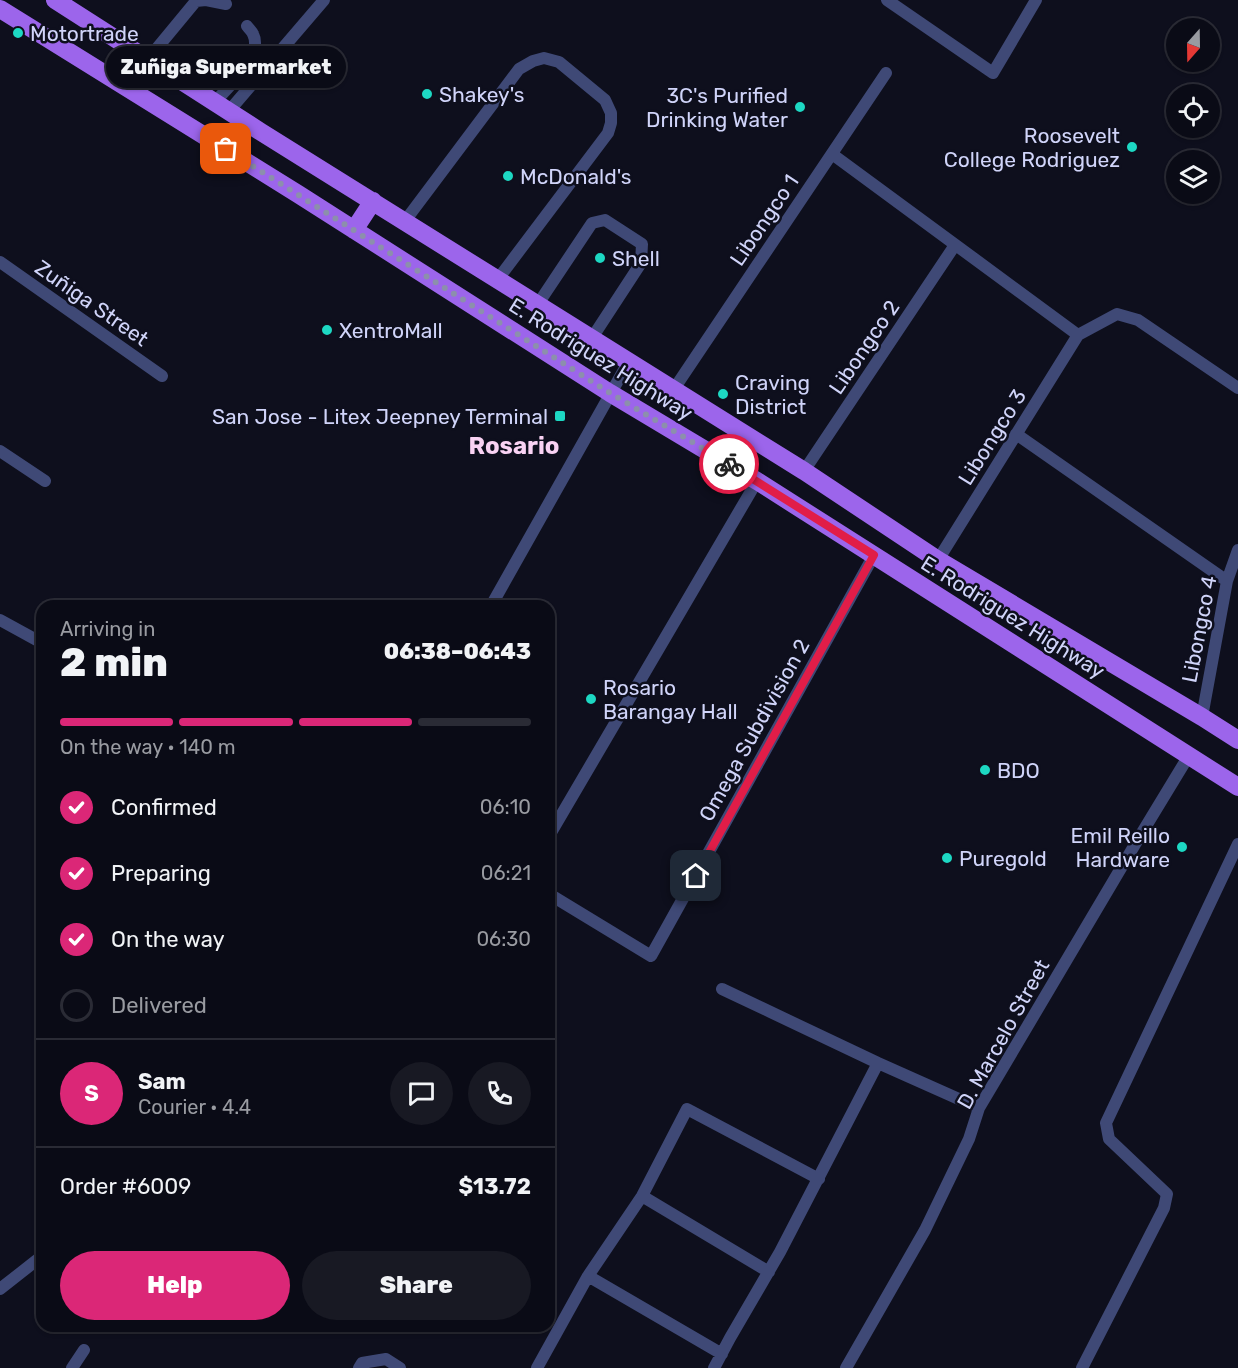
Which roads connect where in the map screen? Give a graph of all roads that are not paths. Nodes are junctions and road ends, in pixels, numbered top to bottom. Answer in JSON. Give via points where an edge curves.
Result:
{"nodes":[{"id":1,"x":55,"y":0,"type":"edge"},
{"id":2,"x":324,"y":0,"type":"edge"},
{"id":3,"x":887,"y":0,"type":"edge"},
{"id":4,"x":1036,"y":0,"type":"edge"},
{"id":5,"x":226,"y":4,"type":"dead end"},
{"id":6,"x":900,"y":4,"type":"edge"},
{"id":7,"x":0,"y":9,"type":"edge"},
{"id":8,"x":247,"y":26,"type":"dead end"},
{"id":9,"x":148,"y":59,"type":"junction"},
{"id":10,"x":886,"y":73,"type":"dead end"},
{"id":11,"x":222,"y":107,"type":"junction"},
{"id":12,"x":832,"y":153,"type":"junction"},
{"id":13,"x":373,"y":201,"type":"junction"},
{"id":14,"x":405,"y":221,"type":"junction"},
{"id":15,"x":354,"y":230,"type":"junction"},
{"id":16,"x":955,"y":244,"type":"junction"},
{"id":17,"x":0,"y":262,"type":"edge"},
{"id":18,"x":498,"y":279,"type":"junction"},
{"id":19,"x":538,"y":304,"type":"junction"},
{"id":20,"x":1078,"y":334,"type":"junction"},
{"id":21,"x":592,"y":338,"type":"junction"},
{"id":22,"x":629,"y":361,"type":"junction"},
{"id":23,"x":162,"y":376,"type":"dead end"},
{"id":24,"x":1238,"y":388,"type":"edge"},
{"id":25,"x":674,"y":389,"type":"junction"},
{"id":26,"x":610,"y":393,"type":"junction"},
{"id":27,"x":1016,"y":434,"type":"junction"},
{"id":28,"x":0,"y":451,"type":"edge"},
{"id":29,"x":804,"y":471,"type":"junction"},
{"id":30,"x":45,"y":481,"type":"dead end"},
{"id":31,"x":757,"y":481,"type":"junction"},
{"id":32,"x":1238,"y":550,"type":"edge"},
{"id":33,"x":874,"y":555,"type":"junction"},
{"id":34,"x":938,"y":560,"type":"junction"},
{"id":35,"x":1227,"y":580,"type":"junction"},
{"id":36,"x":494,"y":600,"type":"edge"},
{"id":37,"x":0,"y":620,"type":"edge"},
{"id":38,"x":36,"y":640,"type":"edge"},
{"id":39,"x":1202,"y":717,"type":"junction"},
{"id":40,"x":1238,"y":740,"type":"edge"},
{"id":41,"x":1188,"y":757,"type":"junction"},
{"id":42,"x":1238,"y":787,"type":"edge"},
{"id":43,"x":555,"y":826,"type":"edge"},
{"id":44,"x":1238,"y":844,"type":"edge"},
{"id":45,"x":555,"y":898,"type":"edge"},
{"id":46,"x":722,"y":989,"type":"dead end"},
{"id":47,"x":878,"y":1064,"type":"junction"},
{"id":48,"x":979,"y":1108,"type":"junction"},
{"id":49,"x":819,"y":1179,"type":"junction"},
{"id":50,"x":642,"y":1196,"type":"junction"},
{"id":51,"x":36,"y":1261,"type":"edge"},
{"id":52,"x":769,"y":1272,"type":"junction"},
{"id":53,"x":588,"y":1276,"type":"junction"},
{"id":54,"x":0,"y":1289,"type":"edge"},
{"id":55,"x":84,"y":1350,"type":"dead end"},
{"id":56,"x":722,"y":1354,"type":"junction"},
{"id":57,"x":72,"y":1368,"type":"edge"},
{"id":58,"x":358,"y":1368,"type":"edge"},
{"id":59,"x":400,"y":1368,"type":"edge"},
{"id":60,"x":537,"y":1368,"type":"edge"},
{"id":61,"x":714,"y":1368,"type":"edge"},
{"id":62,"x":846,"y":1368,"type":"edge"},
{"id":63,"x":1082,"y":1368,"type":"edge"}],
"edges":[{"from":1,"to":9,"type":"main road","name":"E. Rodriguez Highway"},
{"from":2,"to":11,"type":"street"},
{"from":3,"to":6,"type":"street"},
{"from":4,"to":6,"type":"street","via":[[993,74]]},
{"from":5,"to":9,"type":"street","via":[[196,2]]},
{"from":7,"to":15,"type":"main road","name":"E. Rodriguez Highway"},
{"from":8,"to":11,"type":"street","via":[[255,40],[255,50]]},
{"from":9,"to":11,"type":"main road","name":"E. Rodriguez Highway"},
{"from":10,"to":12,"type":"street","name":"Libongco 1"},
{"from":11,"to":13,"type":"main road","name":"E. Rodriguez Highway"},
{"from":12,"to":16,"type":"street"},
{"from":12,"to":25,"type":"street","name":"Libongco 1"},
{"from":13,"to":14,"type":"main road","name":"E. Rodriguez Highway"},
{"from":13,"to":15,"type":"main road"},
{"from":14,"to":18,"type":"main road","name":"E. Rodriguez Highway"},
{"from":14,"to":18,"type":"street","via":[[519,69],[544,58],[559,62],[605,100],[611,123],[608,133]]},
{"from":15,"to":26,"type":"main road","name":"E. Rodriguez Highway"},
{"from":16,"to":20,"type":"street"},
{"from":16,"to":29,"type":"street","name":"Libongco 2"},
{"from":17,"to":23,"type":"street","name":"Zuñiga Street"},
{"from":18,"to":19,"type":"main road","name":"E. Rodriguez Highway"},
{"from":19,"to":21,"type":"main road","name":"E. Rodriguez Highway"},
{"from":19,"to":21,"type":"street","via":[[591,223],[605,220],[642,244],[641,263]]},
{"from":20,"to":24,"type":"street","via":[[1117,314],[1138,320]]},
{"from":20,"to":27,"type":"street","name":"Libongco 3"},
{"from":21,"to":22,"type":"main road","name":"E. Rodriguez Highway"},
{"from":22,"to":25,"type":"main road","name":"E. Rodriguez Highway"},
{"from":22,"to":26,"type":"street"},
{"from":25,"to":29,"type":"main road","name":"E. Rodriguez Highway"},
{"from":26,"to":31,"type":"main road","name":"E. Rodriguez Highway"},
{"from":26,"to":36,"type":"street"},
{"from":27,"to":34,"type":"street","name":"Libongco 3"},
{"from":27,"to":35,"type":"street"},
{"from":28,"to":30,"type":"street"},
{"from":29,"to":34,"type":"main road","name":"E. Rodriguez Highway"},
{"from":31,"to":33,"type":"main road","name":"E. Rodriguez Highway"},
{"from":31,"to":43,"type":"street"},
{"from":32,"to":35,"type":"street","name":"Libongco 4"},
{"from":33,"to":41,"type":"main road","name":"E. Rodriguez Highway"},
{"from":33,"to":45,"type":"street","name":"Omega Subdivision 2","via":[[651,956]]},
{"from":34,"to":39,"type":"main road","name":"E. Rodriguez Highway"},
{"from":35,"to":39,"type":"street","name":"Libongco 4"},
{"from":37,"to":38,"type":"street"},
{"from":39,"to":40,"type":"main road","name":"E. Rodriguez Highway"},
{"from":41,"to":42,"type":"main road","name":"E. Rodriguez Highway"},
{"from":41,"to":48,"type":"street","name":"D. Marcelo Street"},
{"from":44,"to":63,"type":"street","via":[[1106,1123],[1109,1139],[1167,1194],[1164,1208]]},
{"from":46,"to":47,"type":"street"},
{"from":47,"to":48,"type":"street"},
{"from":47,"to":49,"type":"street"},
{"from":48,"to":62,"type":"street","name":"D. Marcelo Street","via":[[969,1139],[925,1230]]},
{"from":49,"to":50,"type":"street","via":[[687,1109]]},
{"from":49,"to":52,"type":"street"},
{"from":50,"to":52,"type":"street"},
{"from":50,"to":53,"type":"street"},
{"from":51,"to":54,"type":"street"},
{"from":52,"to":56,"type":"street"},
{"from":53,"to":56,"type":"street"},
{"from":53,"to":60,"type":"street"},
{"from":55,"to":57,"type":"street"},
{"from":56,"to":61,"type":"street"},
{"from":58,"to":59,"type":"street","via":[[362,1363],[386,1359]]}]}
